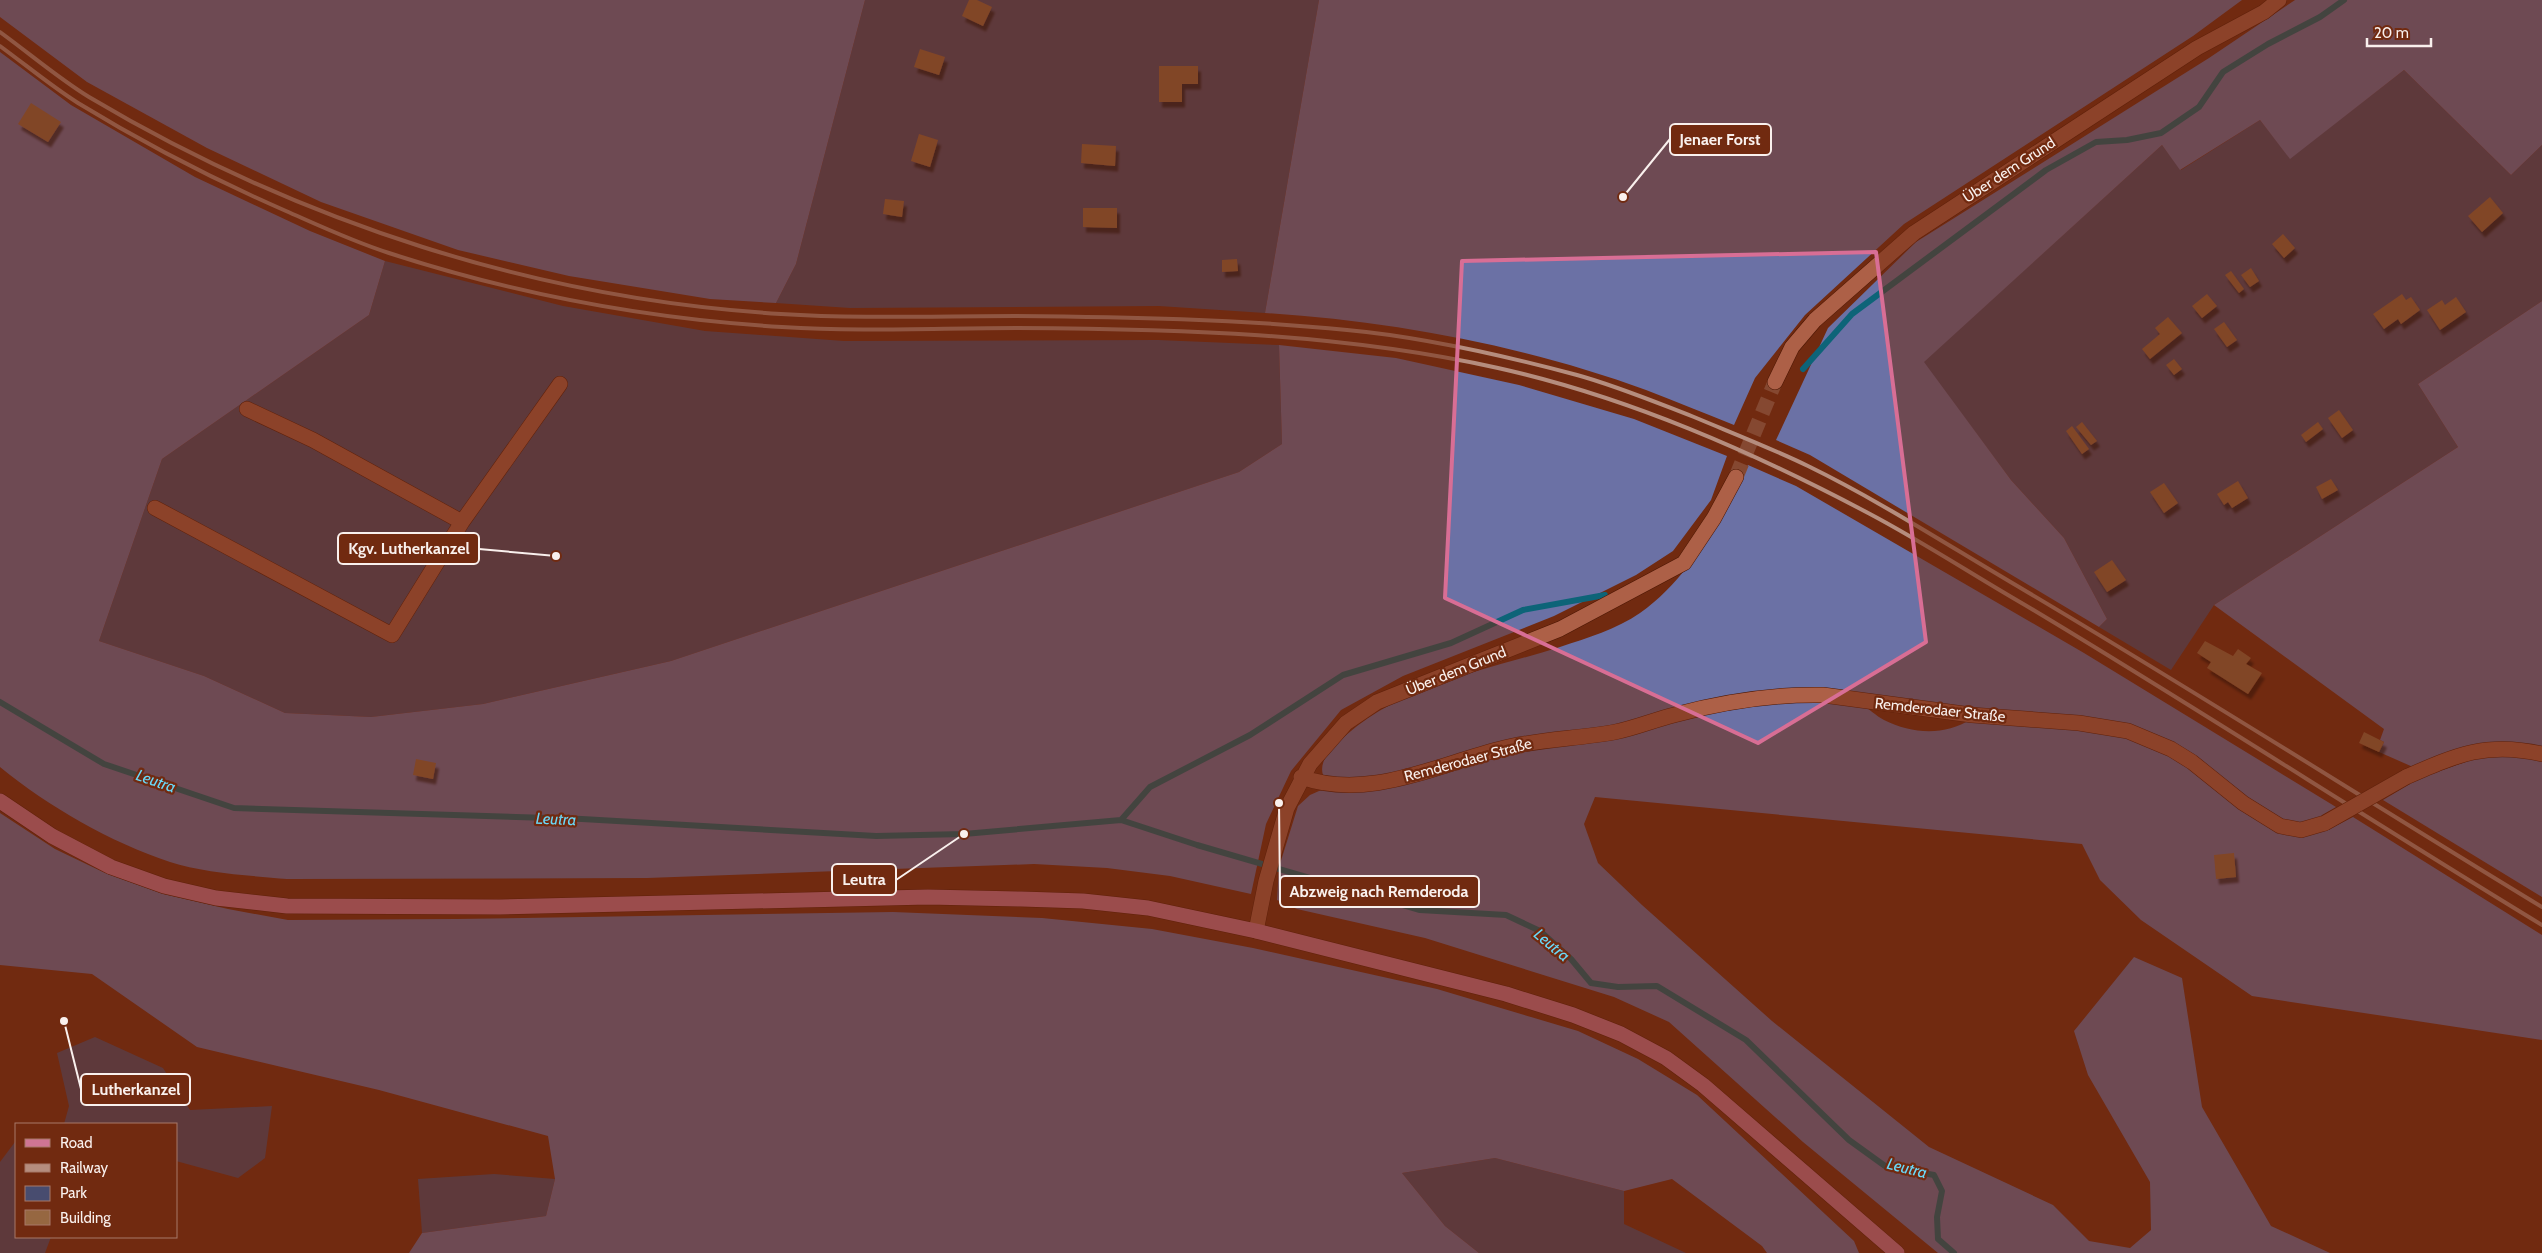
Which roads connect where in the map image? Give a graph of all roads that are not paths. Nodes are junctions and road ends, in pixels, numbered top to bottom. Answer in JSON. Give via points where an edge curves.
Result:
{"nodes":[{"id":1,"x":2279,"y":0,"type":"edge"},
{"id":2,"x":1775,"y":382,"type":"tunnel mouth"},
{"id":3,"x":560,"y":384,"type":"dead end"},
{"id":4,"x":247,"y":409,"type":"dead end"},
{"id":5,"x":1736,"y":477,"type":"tunnel mouth"},
{"id":6,"x":155,"y":508,"type":"dead end"},
{"id":7,"x":462,"y":522,"type":"junction"},
{"id":8,"x":2542,"y":754,"type":"edge"},
{"id":9,"x":1302,"y":777,"type":"junction"},
{"id":10,"x":0,"y":801,"type":"edge"},
{"id":11,"x":1256,"y":931,"type":"junction"},
{"id":12,"x":1896,"y":1253,"type":"edge"}],
"edges":[{"from":1,"to":2,"type":"street","name":"Über dem Grund","via":[[2264,12],[2197,48],[1914,233],[1814,320],[1792,347]]},
{"from":3,"to":7,"type":"street"},
{"from":4,"to":7,"type":"street","via":[[313,440]]},
{"from":5,"to":9,"type":"street","name":"Über dem Grund","via":[[1684,563],[1560,629],[1377,702],[1346,723]]},
{"from":6,"to":7,"type":"street","via":[[392,635]]},
{"from":8,"to":9,"type":"street","name":"Remderodaer Straße","bridge":true,"via":[[2496,747],[2444,761],[2406,777],[2325,822],[2301,830],[2280,826],[2244,803],[2192,762],[2171,749],[2128,731],[2079,723],[1963,714],[1823,695],[1800,695],[1746,700],[1674,715],[1616,732],[1530,742],[1394,780],[1330,785]]},
{"from":9,"to":11,"type":"street","name":"Über dem Grund","via":[[1280,828]]},
{"from":10,"to":11,"type":"main road","via":[[52,836],[111,866],[155,883],[216,898],[287,906],[490,907],[928,897],[1021,899],[1148,908]]},
{"from":11,"to":12,"type":"main road","via":[[1506,994],[1620,1034],[1666,1058],[1703,1085]]}]}
